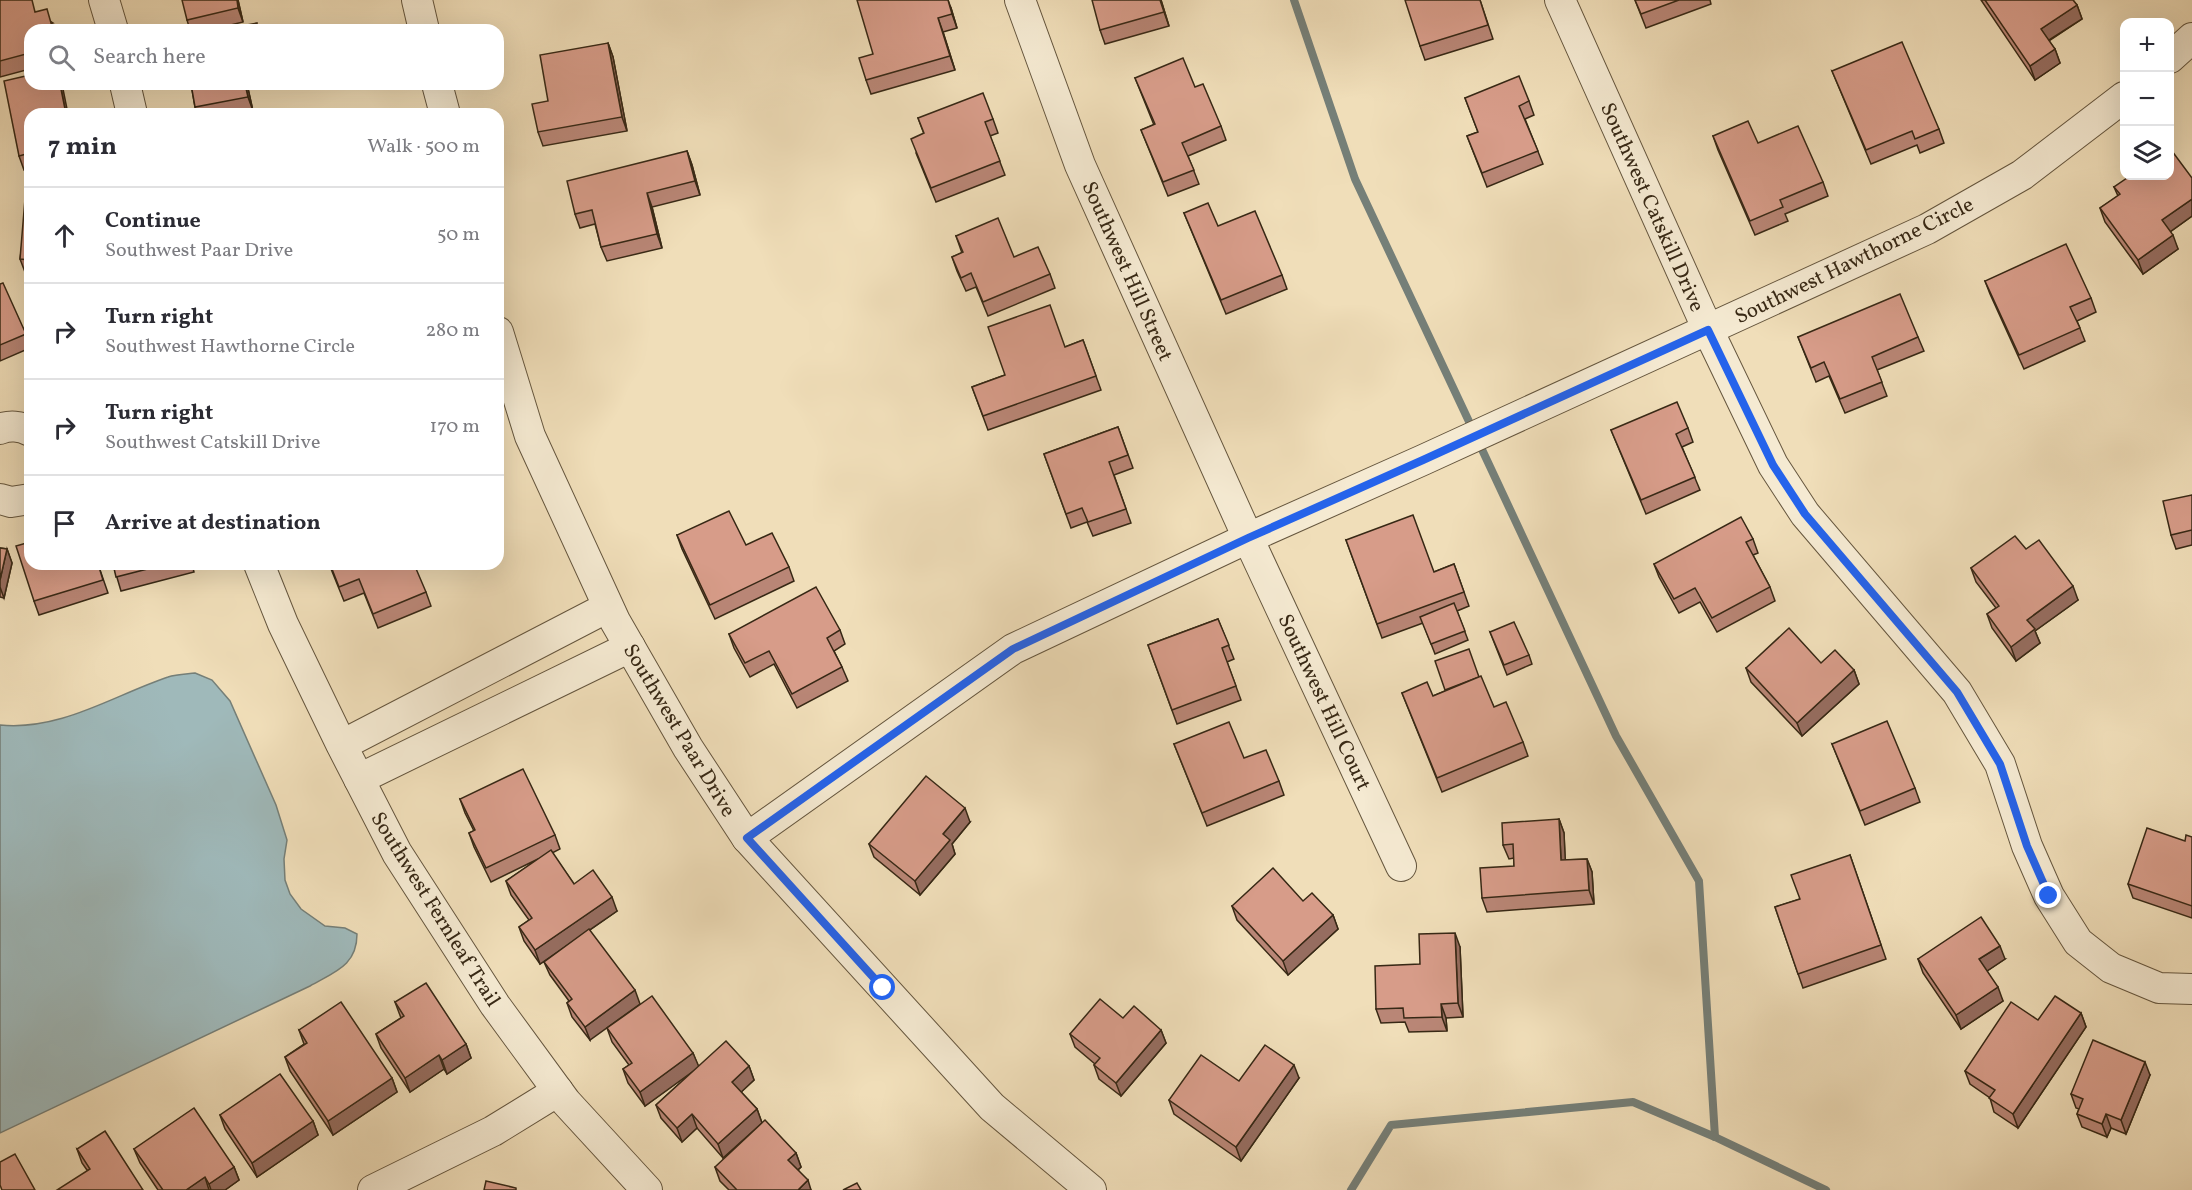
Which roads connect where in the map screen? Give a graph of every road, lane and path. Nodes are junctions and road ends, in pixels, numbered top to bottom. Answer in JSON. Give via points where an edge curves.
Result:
{"nodes":[{"id":1,"x":104,"y":0,"type":"edge"},
{"id":2,"x":417,"y":0,"type":"edge"},
{"id":3,"x":1020,"y":0,"type":"edge"},
{"id":4,"x":1560,"y":0,"type":"edge"},
{"id":5,"x":111,"y":24,"type":"edge"},
{"id":6,"x":423,"y":24,"type":"edge"},
{"id":7,"x":2192,"y":38,"type":"edge"},
{"id":8,"x":2174,"y":54,"type":"edge"},
{"id":9,"x":126,"y":90,"type":"edge"},
{"id":10,"x":439,"y":90,"type":"edge"},
{"id":11,"x":2120,"y":100,"type":"edge"},
{"id":12,"x":131,"y":108,"type":"edge"},
{"id":13,"x":443,"y":108,"type":"edge"},
{"id":14,"x":1708,"y":330,"type":"junction"},
{"id":15,"x":504,"y":352,"type":"edge"},
{"id":16,"x":24,"y":428,"type":"edge"},
{"id":17,"x":0,"y":429,"type":"edge"},
{"id":18,"x":0,"y":499,"type":"edge"},
{"id":19,"x":24,"y":500,"type":"edge"},
{"id":20,"x":1248,"y":538,"type":"junction"},
{"id":21,"x":262,"y":570,"type":"edge"},
{"id":22,"x":608,"y":607,"type":"junction"},
{"id":23,"x":630,"y":647,"type":"junction"},
{"id":24,"x":342,"y":745,"type":"junction"},
{"id":25,"x":359,"y":779,"type":"junction"},
{"id":26,"x":747,"y":838,"type":"junction"},
{"id":27,"x":1401,"y":866,"type":"dead end"},
{"id":28,"x":2192,"y":989,"type":"edge"},
{"id":29,"x":558,"y":1091,"type":"junction"},
{"id":30,"x":373,"y":1190,"type":"edge"},
{"id":31,"x":646,"y":1190,"type":"edge"},
{"id":32,"x":1090,"y":1190,"type":"edge"}],
"edges":[{"from":1,"to":5,"type":"street"},
{"from":2,"to":6,"type":"street"},
{"from":3,"to":20,"type":"street","name":"Southwest Hill Street","via":[[1080,165]]},
{"from":4,"to":14,"type":"street","name":"Southwest Catskill Drive"},
{"from":7,"to":8,"type":"street"},
{"from":9,"to":12,"type":"street"},
{"from":10,"to":13,"type":"street"},
{"from":11,"to":14,"type":"street","name":"Southwest Hawthorne Circle","via":[[2022,175],[1927,229]]},
{"from":14,"to":20,"type":"street","name":"Southwest Hawthorne Circle"},
{"from":14,"to":28,"type":"street","name":"Southwest Catskill Drive","via":[[1773,465],[1805,514],[1957,692],[2000,764],[2027,846],[2049,896],[2078,942],[2111,968],[2159,988]]},
{"from":15,"to":22,"type":"street","name":"Southwest Paar Drive","via":[[530,436]]},
{"from":16,"to":17,"type":"street"},
{"from":18,"to":19,"type":"street"},
{"from":20,"to":26,"type":"street","name":"Southwest Hawthorne Circle","via":[[1013,649]]},
{"from":20,"to":27,"type":"street","name":"Southwest Hill Court"},
{"from":21,"to":24,"type":"street","name":"Southwest Fernleaf Trail","via":[[283,624]]},
{"from":22,"to":23,"type":"street","name":"Southwest Paar Drive"},
{"from":22,"to":24,"type":"street"},
{"from":23,"to":25,"type":"street"},
{"from":23,"to":26,"type":"street","name":"Southwest Paar Drive","via":[[688,748]]},
{"from":24,"to":25,"type":"street","name":"Southwest Fernleaf Trail"},
{"from":25,"to":29,"type":"street","name":"Southwest Fernleaf Trail","via":[[397,853],[495,1005]]},
{"from":26,"to":32,"type":"street","name":"Southwest Paar Drive","via":[[992,1107]]},
{"from":29,"to":30,"type":"street","via":[[493,1131]]},
{"from":29,"to":31,"type":"street","name":"Southwest Fernleaf Trail"}]}
